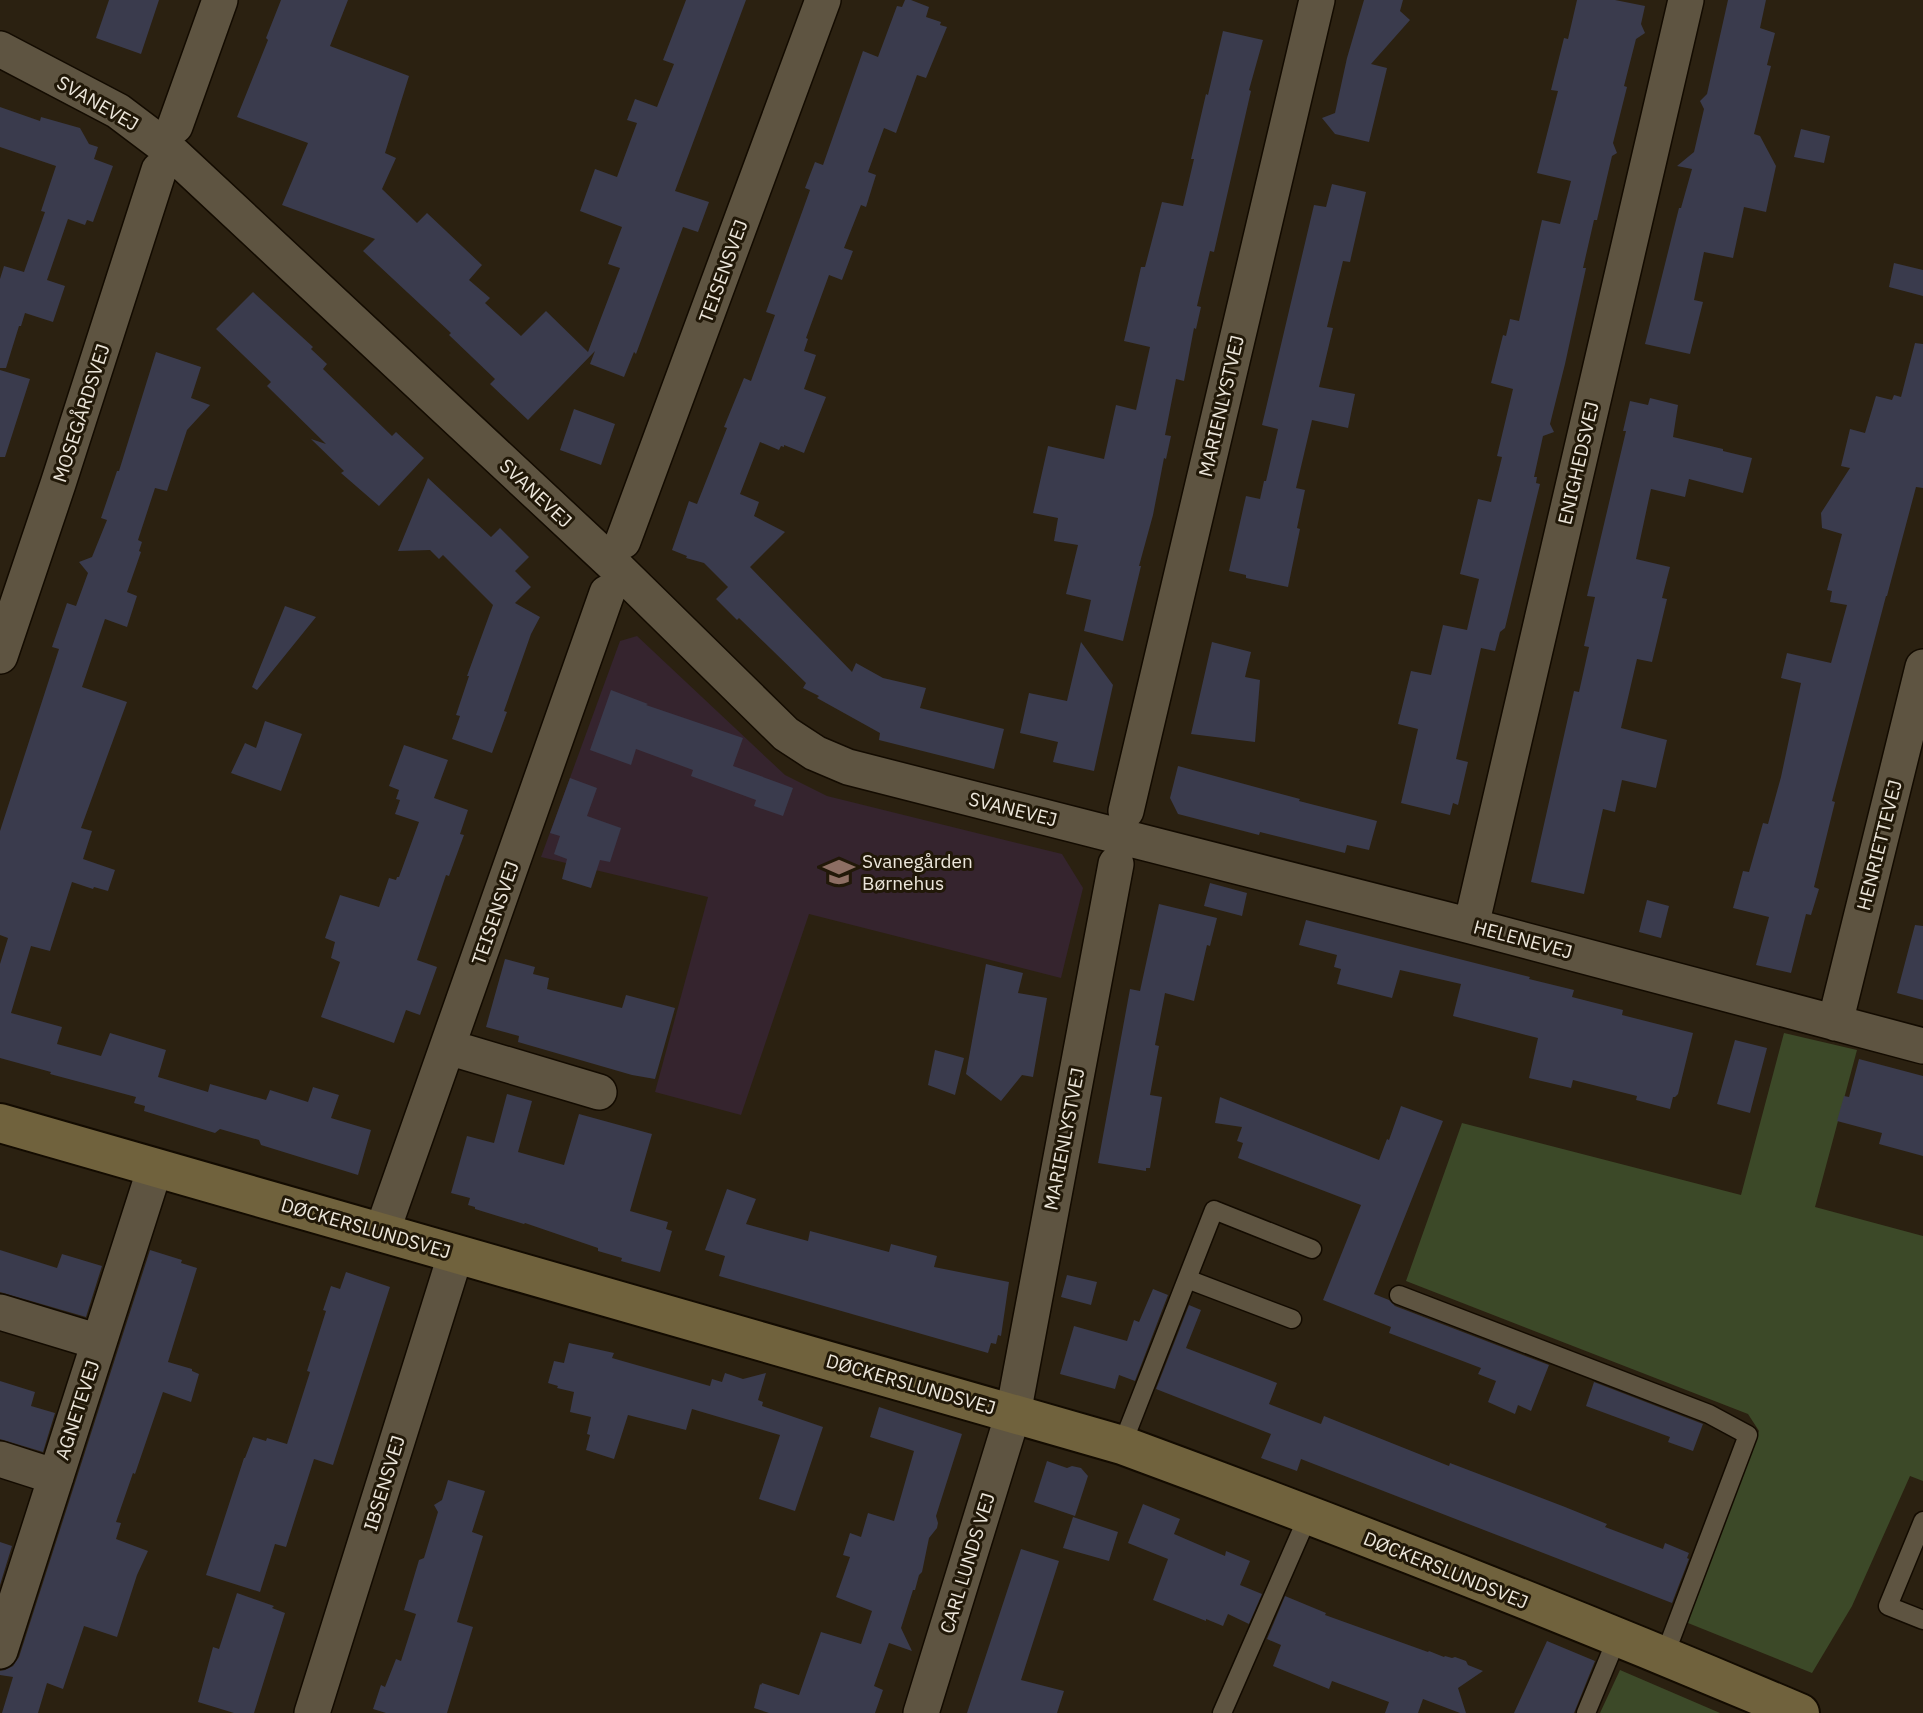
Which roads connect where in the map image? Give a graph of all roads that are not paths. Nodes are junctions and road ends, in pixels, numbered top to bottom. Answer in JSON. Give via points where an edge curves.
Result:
{"nodes":[{"id":1,"x":220,"y":0,"type":"edge"},
{"id":2,"x":823,"y":0,"type":"edge"},
{"id":3,"x":1317,"y":0,"type":"edge"},
{"id":4,"x":1686,"y":0,"type":"edge"},
{"id":5,"x":0,"y":49,"type":"edge"},
{"id":6,"x":175,"y":126,"type":"dead end"},
{"id":7,"x":159,"y":170,"type":"dead end"},
{"id":8,"x":623,"y":541,"type":"dead end"},
{"id":9,"x":607,"y":593,"type":"dead end"},
{"id":10,"x":0,"y":656,"type":"edge"},
{"id":11,"x":1923,"y":667,"type":"edge"},
{"id":12,"x":1121,"y":837,"type":"junction"},
{"id":13,"x":1471,"y":926,"type":"junction"},
{"id":14,"x":1835,"y":1023,"type":"junction"},
{"id":15,"x":1923,"y":1046,"type":"edge"},
{"id":16,"x":448,"y":1047,"type":"junction"},
{"id":17,"x":599,"y":1092,"type":"dead end"},
{"id":18,"x":0,"y":1123,"type":"edge"},
{"id":19,"x":155,"y":1168,"type":"junction"},
{"id":20,"x":382,"y":1232,"type":"junction"},
{"id":21,"x":1312,"y":1249,"type":"dead end"},
{"id":22,"x":456,"y":1253,"type":"junction"},
{"id":23,"x":1187,"y":1279,"type":"junction"},
{"id":24,"x":1399,"y":1295,"type":"dead end"},
{"id":25,"x":0,"y":1312,"type":"edge"},
{"id":26,"x":1292,"y":1319,"type":"dead end"},
{"id":27,"x":99,"y":1342,"type":"junction"},
{"id":28,"x":1013,"y":1414,"type":"junction"},
{"id":29,"x":1122,"y":1445,"type":"junction"},
{"id":30,"x":0,"y":1459,"type":"edge"},
{"id":31,"x":56,"y":1476,"type":"junction"},
{"id":32,"x":1308,"y":1516,"type":"junction"},
{"id":33,"x":1923,"y":1521,"type":"edge"},
{"id":34,"x":6,"y":1612,"type":"edge"},
{"id":35,"x":1923,"y":1620,"type":"edge"},
{"id":36,"x":1618,"y":1638,"type":"junction"},
{"id":37,"x":0,"y":1651,"type":"edge"},
{"id":38,"x":1664,"y":1657,"type":"junction"},
{"id":39,"x":312,"y":1713,"type":"edge"},
{"id":40,"x":921,"y":1713,"type":"edge"},
{"id":41,"x":1222,"y":1713,"type":"edge"},
{"id":42,"x":1586,"y":1713,"type":"edge"},
{"id":43,"x":1800,"y":1713,"type":"edge"}],
"edges":[{"from":1,"to":6,"type":"street"},
{"from":2,"to":8,"type":"street","name":"TEISENSVEJ"},
{"from":3,"to":12,"type":"street","name":"MARIENLYSTVEJ"},
{"from":4,"to":13,"type":"street","name":"ENIGHEDSVEJ"},
{"from":5,"to":12,"type":"street","name":"SVANEVEJ","via":[[118,111],[167,148],[606,558],[786,734],[848,767]]},
{"from":7,"to":10,"type":"street","name":"MOSEGÅRDSVEJ"},
{"from":9,"to":16,"type":"street","name":"TEISENSVEJ"},
{"from":11,"to":14,"type":"street","name":"HENRIETTEVEJ"},
{"from":12,"to":13,"type":"street","name":"HELENEVEJ"},
{"from":12,"to":28,"type":"street","name":"MARIENLYSTVEJ"},
{"from":13,"to":14,"type":"street","name":"HELENEVEJ"},
{"from":14,"to":15,"type":"street","name":"HELENEVEJ"},
{"from":16,"to":17,"type":"street"},
{"from":16,"to":20,"type":"street","name":"TEISENSVEJ"},
{"from":18,"to":19,"type":"street","name":"DØCKERSLUNDSVEJ"},
{"from":19,"to":20,"type":"street","name":"DØCKERSLUNDSVEJ"},
{"from":19,"to":27,"type":"street","name":"AGNETEVEJ"},
{"from":20,"to":22,"type":"street","name":"DØCKERSLUNDSVEJ"},
{"from":21,"to":23,"type":"lane","via":[[1214,1210]]},
{"from":22,"to":28,"type":"street","name":"DØCKERSLUNDSVEJ"},
{"from":22,"to":39,"type":"street","name":"IBSENSVEJ"},
{"from":23,"to":26,"type":"lane"},
{"from":23,"to":29,"type":"lane"},
{"from":24,"to":38,"type":"lane","via":[[1709,1414],[1748,1435]]},
{"from":25,"to":27,"type":"street"},
{"from":27,"to":31,"type":"street","name":"AGNETEVEJ"},
{"from":28,"to":29,"type":"street","name":"DØCKERSLUNDSVEJ"},
{"from":28,"to":40,"type":"street","name":"CARL LUNDS VEJ"},
{"from":29,"to":32,"type":"street","name":"DØCKERSLUNDSVEJ"},
{"from":30,"to":31,"type":"street"},
{"from":31,"to":34,"type":"street","name":"AGNETEVEJ"},
{"from":32,"to":36,"type":"street","name":"DØCKERSLUNDSVEJ"},
{"from":32,"to":41,"type":"lane"},
{"from":33,"to":35,"type":"lane","via":[[1888,1606]]},
{"from":34,"to":37,"type":"street","name":"AGNETEVEJ"},
{"from":36,"to":38,"type":"street","name":"DØCKERSLUNDSVEJ"},
{"from":36,"to":42,"type":"lane"},
{"from":38,"to":43,"type":"street","name":"DØCKERSLUNDSVEJ"}]}
